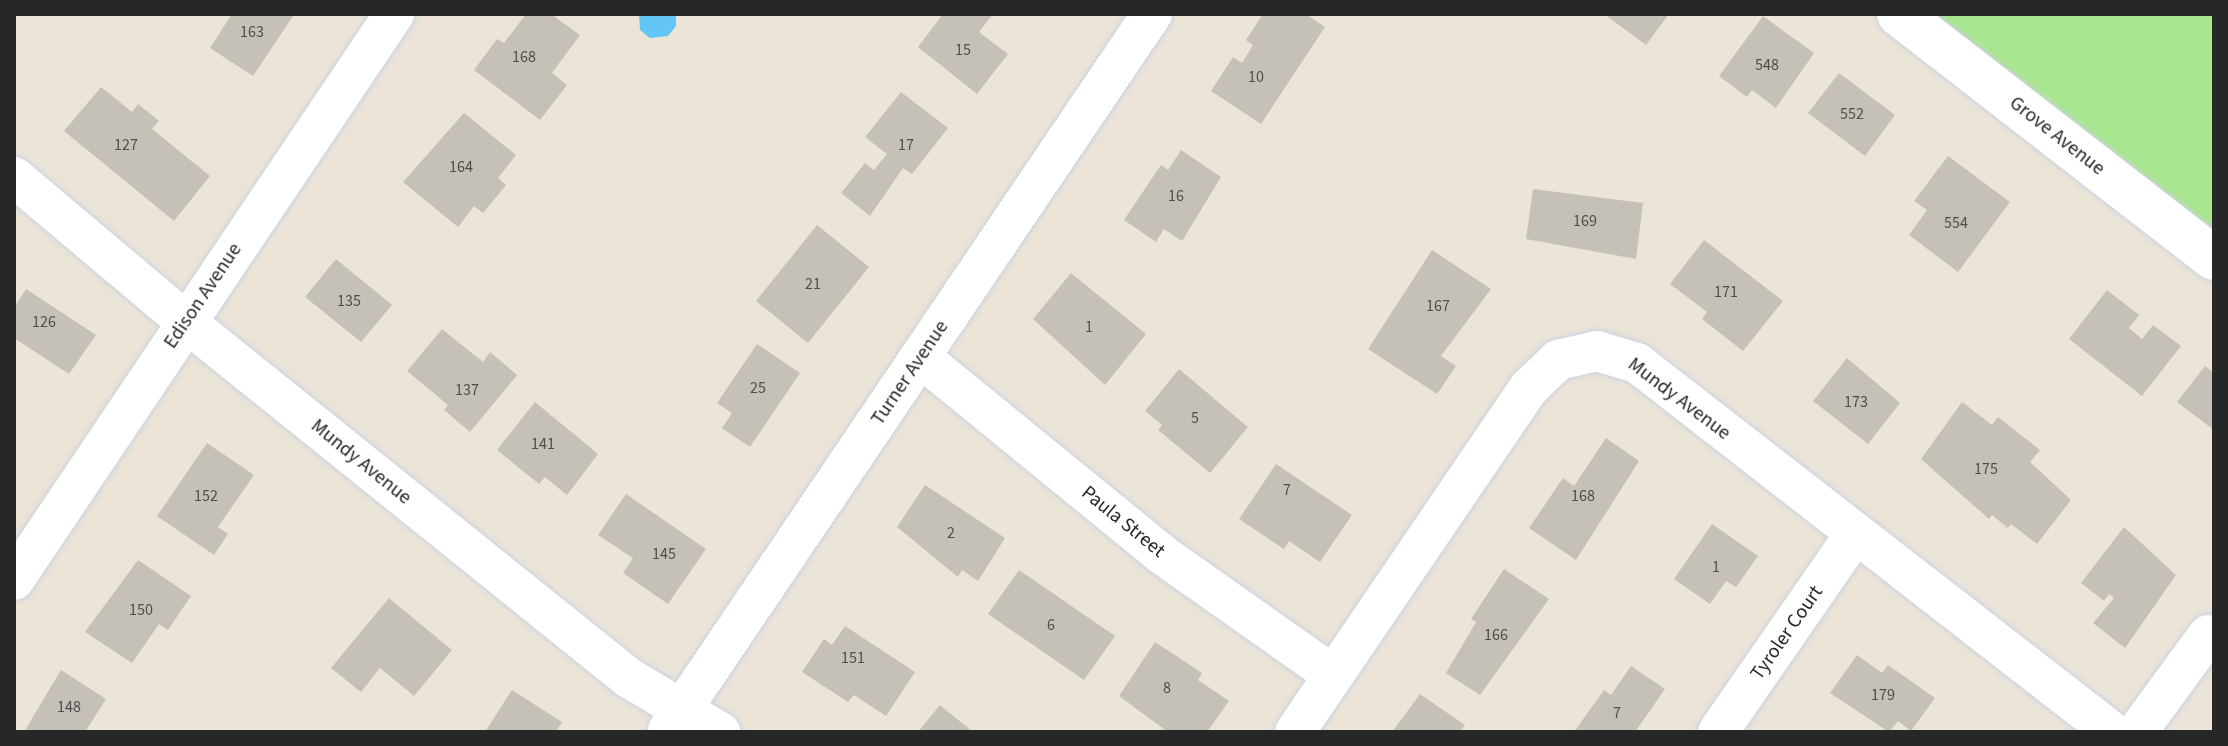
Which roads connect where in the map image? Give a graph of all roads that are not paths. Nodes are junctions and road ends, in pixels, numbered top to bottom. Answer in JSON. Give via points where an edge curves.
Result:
{"nodes":[{"id":1,"x":394,"y":14,"type":"edge"},
{"id":2,"x":1152,"y":14,"type":"edge"},
{"id":3,"x":1899,"y":14,"type":"edge"},
{"id":4,"x":14,"y":177,"type":"edge"},
{"id":5,"x":2214,"y":258,"type":"edge"},
{"id":6,"x":186,"y":322,"type":"junction"},
{"id":7,"x":920,"y":357,"type":"junction"},
{"id":8,"x":1855,"y":534,"type":"junction"},
{"id":9,"x":14,"y":580,"type":"edge"},
{"id":10,"x":2208,"y":635,"type":"dead end"},
{"id":11,"x":1333,"y":675,"type":"junction"},
{"id":12,"x":674,"y":721,"type":"edge"},
{"id":13,"x":720,"y":732,"type":"edge"},
{"id":14,"x":1295,"y":732,"type":"edge"},
{"id":15,"x":1718,"y":732,"type":"edge"},
{"id":16,"x":2112,"y":732,"type":"edge"},
{"id":17,"x":2137,"y":732,"type":"edge"}],
"edges":[{"from":1,"to":6,"type":"street","name":"Edison Avenue"},
{"from":2,"to":7,"type":"street","name":"Turner Avenue"},
{"from":3,"to":5,"type":"street","name":"Grove Avenue"},
{"from":4,"to":6,"type":"street","name":"Mundy Avenue"},
{"from":6,"to":9,"type":"street","name":"Edison Avenue"},
{"from":6,"to":12,"type":"street","name":"Mundy Avenue","via":[[629,678]]},
{"from":7,"to":11,"type":"street","name":"Paula Street","via":[[1160,553]]},
{"from":7,"to":12,"type":"street","name":"Turner Avenue"},
{"from":8,"to":11,"type":"street","name":"Mundy Avenue","via":[[1637,363],[1597,351],[1577,353],[1558,360],[1528,389]]},
{"from":8,"to":15,"type":"street","name":"Tyroler Court"},
{"from":8,"to":16,"type":"street","name":"Mundy Avenue"},
{"from":10,"to":17,"type":"street"},
{"from":11,"to":14,"type":"street","name":"Mundy Avenue"},
{"from":12,"to":13,"type":"street","name":"Mundy Avenue"}]}
